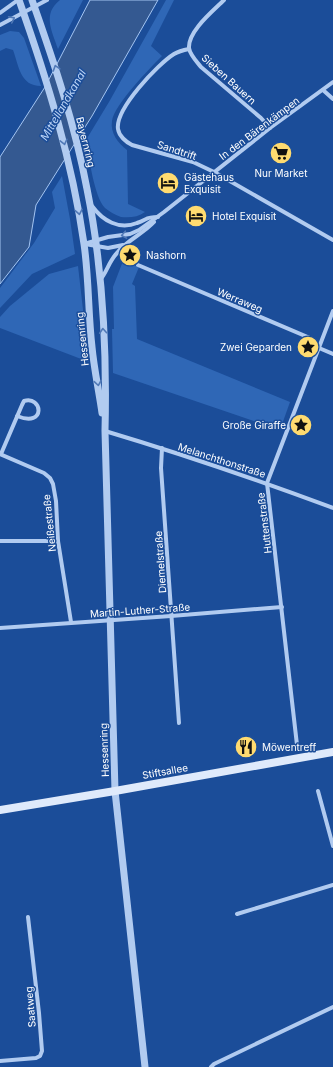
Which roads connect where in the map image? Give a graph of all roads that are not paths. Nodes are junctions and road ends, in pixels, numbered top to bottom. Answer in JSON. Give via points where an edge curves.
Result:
{"nodes":[{"id":1,"x":19,"y":0,"type":"edge"},
{"id":2,"x":47,"y":0,"type":"edge"},
{"id":3,"x":224,"y":0,"type":"edge"},
{"id":4,"x":33,"y":4,"type":"edge"},
{"id":5,"x":0,"y":13,"type":"edge"},
{"id":6,"x":24,"y":13,"type":"junction"},
{"id":7,"x":0,"y":25,"type":"edge"},
{"id":8,"x":189,"y":49,"type":"junction"},
{"id":9,"x":333,"y":82,"type":"edge"},
{"id":10,"x":323,"y":90,"type":"junction"},
{"id":11,"x":333,"y":99,"type":"edge"},
{"id":12,"x":270,"y":128,"type":"junction"},
{"id":13,"x":214,"y":172,"type":"junction"},
{"id":14,"x":89,"y":202,"type":"junction"},
{"id":15,"x":158,"y":217,"type":"junction"},
{"id":16,"x":333,"y":240,"type":"edge"},
{"id":17,"x":96,"y":243,"type":"junction"},
{"id":18,"x":84,"y":244,"type":"junction"},
{"id":19,"x":124,"y":245,"type":"junction"},
{"id":20,"x":138,"y":265,"type":"dead end"},
{"id":21,"x":100,"y":280,"type":"junction"},
{"id":22,"x":333,"y":310,"type":"edge"},
{"id":23,"x":319,"y":348,"type":"junction"},
{"id":24,"x":333,"y":354,"type":"edge"},
{"id":25,"x":17,"y":416,"type":"junction"},
{"id":26,"x":105,"y":431,"type":"junction"},
{"id":27,"x":162,"y":448,"type":"junction"},
{"id":28,"x":1,"y":454,"type":"edge"},
{"id":29,"x":267,"y":483,"type":"junction"},
{"id":30,"x":333,"y":508,"type":"edge"},
{"id":31,"x":58,"y":540,"type":"junction"},
{"id":32,"x":0,"y":541,"type":"edge"},
{"id":33,"x":282,"y":607,"type":"junction"},
{"id":34,"x":171,"y":616,"type":"junction"},
{"id":35,"x":110,"y":620,"type":"junction"},
{"id":36,"x":71,"y":622,"type":"junction"},
{"id":37,"x":0,"y":628,"type":"edge"},
{"id":38,"x":179,"y":723,"type":"dead end"},
{"id":39,"x":297,"y":745,"type":"dead end"},
{"id":40,"x":333,"y":752,"type":"edge"},
{"id":41,"x":116,"y":791,"type":"junction"},
{"id":42,"x":318,"y":791,"type":"dead end"},
{"id":43,"x":0,"y":810,"type":"edge"},
{"id":44,"x":333,"y":846,"type":"edge"},
{"id":45,"x":333,"y":885,"type":"edge"},
{"id":46,"x":237,"y":914,"type":"dead end"},
{"id":47,"x":28,"y":917,"type":"dead end"},
{"id":48,"x":333,"y":1007,"type":"edge"},
{"id":49,"x":0,"y":1061,"type":"edge"},
{"id":50,"x":145,"y":1067,"type":"edge"},
{"id":51,"x":211,"y":1067,"type":"edge"}],
"edges":[{"from":1,"to":5,"type":"street"},
{"from":1,"to":6,"type":"street"},
{"from":2,"to":4,"type":"street"},
{"from":3,"to":8,"type":"street","name":"Sieben Bauern","via":[[197,28]]},
{"from":4,"to":6,"type":"street"},
{"from":14,"to":4,"type":"street","name":"Bayernring","one_way":true,"via":[[62,87]]},
{"from":7,"to":6,"type":"street","one_way":true},
{"from":6,"to":18,"type":"street","one_way":true,"via":[[59,124],[73,181]]},
{"from":8,"to":12,"type":"street","name":"Sieben Bauern","via":[[201,67]]},
{"from":8,"to":13,"type":"street","name":"Sandtrift","via":[[166,59],[144,82],[122,110],[118,129],[126,142],[132,145],[181,158]]},
{"from":9,"to":10,"type":"street","name":"In den Bärenkämpen"},
{"from":10,"to":11,"type":"street"},
{"from":10,"to":12,"type":"street","name":"In den Bärenkämpen"},
{"from":12,"to":13,"type":"street","name":"In den Bärenkämpen"},
{"from":13,"to":15,"type":"street","name":"In den Bärenkämpen"},
{"from":13,"to":16,"type":"street","name":"Sandtrift"},
{"from":14,"to":15,"type":"street","name":"In den Bärenkämpen","via":[[101,217],[116,224],[131,225],[148,217]]},
{"from":14,"to":17,"type":"street","name":"Bayernring"},
{"from":15,"to":17,"type":"street","name":"In den Bärenkämpen","one_way":true,"via":[[130,234],[108,237]]},
{"from":15,"to":19,"type":"street","name":"In den Bärenkämpen"},
{"from":17,"to":18,"type":"street","name":"In den Bärenkämpen"},
{"from":17,"to":19,"type":"street","name":"In den Bärenkämpen","via":[[115,247]]},
{"from":17,"to":21,"type":"street","name":"Hessenring"},
{"from":18,"to":26,"type":"street","name":"Hessenring","one_way":true,"via":[[92,348]]},
{"from":19,"to":21,"type":"street","name":"In den Bärenkämpen","via":[[111,260]]},
{"from":20,"to":23,"type":"street","name":"Werraweg","via":[[310,338]]},
{"from":26,"to":21,"type":"street","name":"Hessenring","one_way":true,"via":[[106,376]]},
{"from":22,"to":23,"type":"street","name":"Huttenstraße"},
{"from":23,"to":24,"type":"street","name":"Werraweg"},
{"from":23,"to":29,"type":"street","name":"Huttenstraße"},
{"from":25,"to":25,"type":"street","via":[[32,420],[37,416],[38,406],[30,400],[24,401]]},
{"from":25,"to":28,"type":"street"},
{"from":26,"to":27,"type":"street","name":"Melanchthonstraße"},
{"from":26,"to":35,"type":"street","name":"Hessenring"},
{"from":27,"to":29,"type":"street","name":"Melanchthonstraße"},
{"from":27,"to":34,"type":"street","name":"Diemelstraße"},
{"from":28,"to":31,"type":"street","name":"Neißestraße","via":[[50,478],[56,501]]},
{"from":29,"to":30,"type":"street","name":"Melanchthonstraße"},
{"from":29,"to":33,"type":"street","name":"Huttenstraße"},
{"from":31,"to":32,"type":"street"},
{"from":31,"to":36,"type":"street","name":"Neißestraße"},
{"from":33,"to":34,"type":"street","name":"Martin-Luther-Straße"},
{"from":33,"to":39,"type":"street","name":"Huttenstraße"},
{"from":34,"to":35,"type":"street","name":"Martin-Luther-Straße"},
{"from":34,"to":38,"type":"street","name":"Diemelstraße"},
{"from":35,"to":36,"type":"street","name":"Martin-Luther-Straße"},
{"from":35,"to":41,"type":"street","name":"Hessenring"},
{"from":36,"to":37,"type":"street","name":"Martin-Luther-Straße"},
{"from":40,"to":41,"type":"main road","name":"Stiftsallee"},
{"from":41,"to":43,"type":"main road","name":"Stiftsallee"},
{"from":41,"to":50,"type":"street","name":"Hessenring"},
{"from":42,"to":44,"type":"street"},
{"from":45,"to":46,"type":"street"},
{"from":47,"to":49,"type":"street","name":"Saatweg","via":[[42,1050],[36,1058]]},
{"from":48,"to":51,"type":"street"}]}
